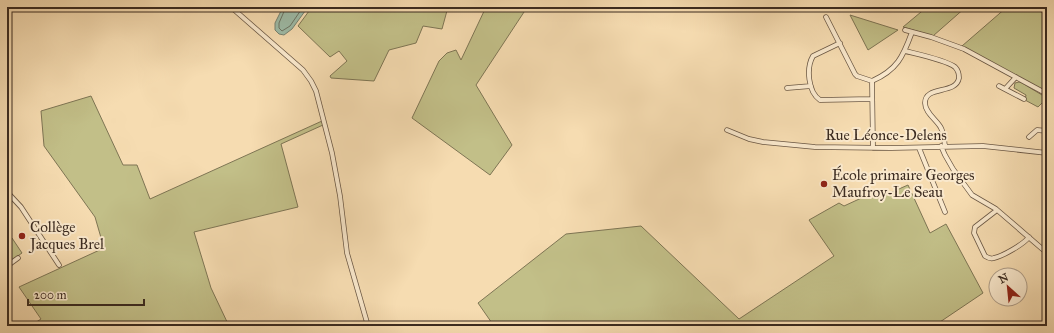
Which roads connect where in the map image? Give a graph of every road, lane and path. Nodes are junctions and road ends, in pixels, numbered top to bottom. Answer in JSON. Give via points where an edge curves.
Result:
{"nodes":[{"id":1,"x":231,"y":7,"type":"edge"},
{"id":2,"x":826,"y":17,"type":"dead end"},
{"id":3,"x":905,"y":30,"type":"dead end"},
{"id":4,"x":912,"y":32,"type":"junction"},
{"id":5,"x":840,"y":43,"type":"junction"},
{"id":6,"x":905,"y":51,"type":"junction"},
{"id":7,"x":1016,"y":77,"type":"junction"},
{"id":8,"x":872,"y":81,"type":"junction"},
{"id":9,"x":811,"y":86,"type":"junction"},
{"id":10,"x":999,"y":86,"type":"dead end"},
{"id":11,"x":787,"y":88,"type":"dead end"},
{"id":12,"x":1005,"y":89,"type":"junction"},
{"id":13,"x":1047,"y":94,"type":"edge"},
{"id":14,"x":872,"y":99,"type":"junction"},
{"id":15,"x":1024,"y":99,"type":"dead end"},
{"id":16,"x":727,"y":130,"type":"dead end"},
{"id":17,"x":1047,"y":131,"type":"edge"},
{"id":18,"x":1029,"y":137,"type":"dead end"},
{"id":19,"x":943,"y":146,"type":"junction"},
{"id":20,"x":873,"y":148,"type":"junction"},
{"id":21,"x":919,"y":148,"type":"junction"},
{"id":22,"x":1047,"y":153,"type":"edge"},
{"id":23,"x":7,"y":192,"type":"edge"},
{"id":24,"x":997,"y":210,"type":"junction"},
{"id":25,"x":945,"y":212,"type":"dead end"},
{"id":26,"x":1029,"y":237,"type":"junction"},
{"id":27,"x":1047,"y":253,"type":"edge"},
{"id":28,"x":18,"y":258,"type":"dead end"},
{"id":29,"x":59,"y":265,"type":"dead end"},
{"id":30,"x":7,"y":266,"type":"edge"},
{"id":31,"x":368,"y":326,"type":"edge"}],
"edges":[{"from":1,"to":31,"type":"street","via":[[303,70],[316,91],[332,153],[347,253]]},
{"from":2,"to":5,"type":"street"},
{"from":3,"to":4,"type":"street"},
{"from":4,"to":6,"type":"street"},
{"from":4,"to":7,"type":"street","via":[[964,49]]},
{"from":5,"to":8,"type":"street","via":[[855,74]]},
{"from":5,"to":9,"type":"street","via":[[813,56],[809,80]]},
{"from":6,"to":8,"type":"street","via":[[891,70]]},
{"from":6,"to":19,"type":"street","via":[[954,66],[958,70],[958,80],[953,87],[931,93],[925,102],[927,109],[941,127]]},
{"from":7,"to":12,"type":"street"},
{"from":7,"to":13,"type":"street"},
{"from":8,"to":14,"type":"street"},
{"from":9,"to":11,"type":"street"},
{"from":9,"to":14,"type":"street","via":[[820,100]]},
{"from":10,"to":12,"type":"street"},
{"from":12,"to":15,"type":"street"},
{"from":14,"to":20,"type":"street"},
{"from":16,"to":20,"type":"street","name":"Rue Léonce-Delens","via":[[749,140],[763,142],[814,147]]},
{"from":17,"to":18,"type":"street","via":[[1037,130]]},
{"from":19,"to":21,"type":"street","name":"Rue Léonce-Delens"},
{"from":19,"to":22,"type":"street","name":"Rue Léonce-Delens","via":[[983,146]]},
{"from":19,"to":24,"type":"street","via":[[944,155],[972,195]]},
{"from":20,"to":21,"type":"street","name":"Rue Léonce-Delens"},
{"from":21,"to":25,"type":"street"},
{"from":23,"to":29,"type":"street","via":[[21,207]]},
{"from":24,"to":26,"type":"street"},
{"from":24,"to":26,"type":"street","via":[[975,227],[974,233],[988,258],[994,258],[1017,247]]},
{"from":26,"to":27,"type":"street"},
{"from":28,"to":30,"type":"street"}]}
